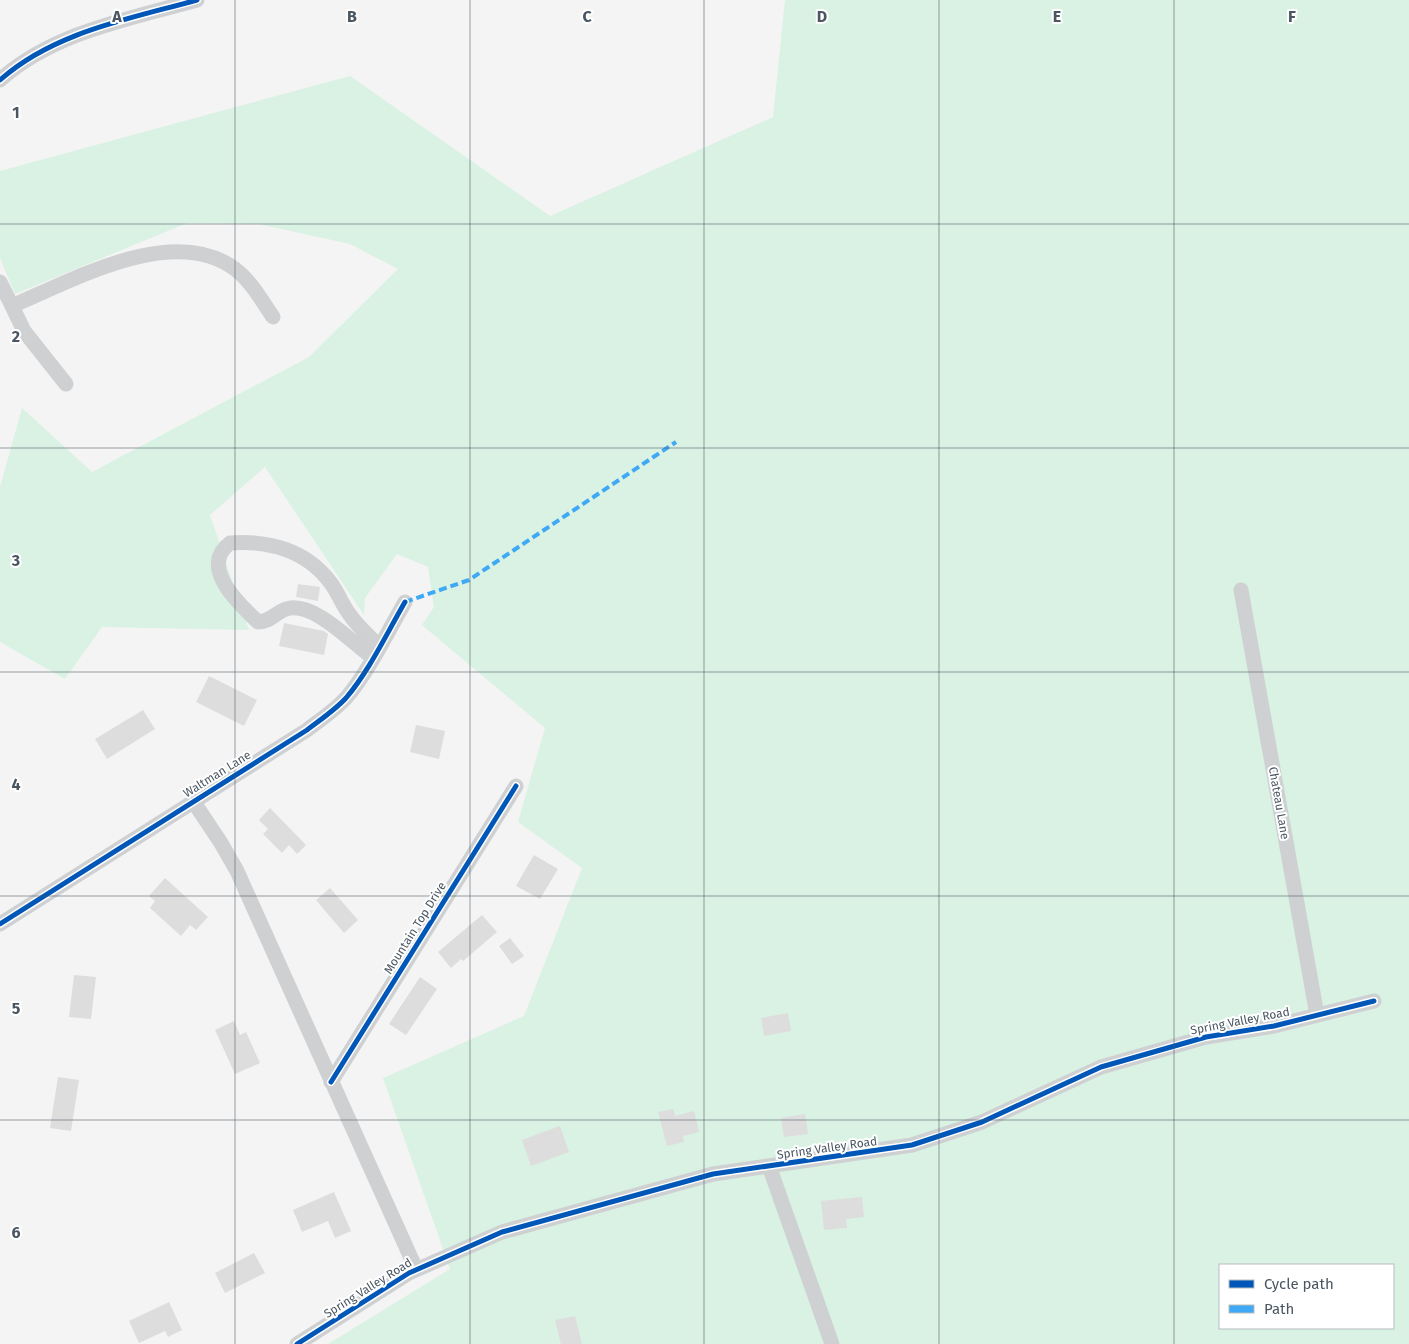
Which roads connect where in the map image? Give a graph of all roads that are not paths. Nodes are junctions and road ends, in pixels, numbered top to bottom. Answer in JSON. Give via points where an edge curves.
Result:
{"nodes":[{"id":1,"x":197,"y":0,"type":"edge"},
{"id":2,"x":0,"y":80,"type":"edge"},
{"id":3,"x":0,"y":282,"type":"edge"},
{"id":4,"x":12,"y":306,"type":"junction"},
{"id":5,"x":273,"y":317,"type":"dead end"},
{"id":6,"x":66,"y":384,"type":"dead end"},
{"id":7,"x":1241,"y":590,"type":"dead end"},
{"id":8,"x":405,"y":602,"type":"dead end"},
{"id":9,"x":376,"y":652,"type":"junction"},
{"id":10,"x":516,"y":786,"type":"dead end"},
{"id":11,"x":193,"y":801,"type":"junction"},
{"id":12,"x":0,"y":924,"type":"edge"},
{"id":13,"x":1374,"y":1001,"type":"dead end"},
{"id":14,"x":1317,"y":1015,"type":"junction"},
{"id":15,"x":331,"y":1082,"type":"junction"},
{"id":16,"x":769,"y":1166,"type":"junction"},
{"id":17,"x":416,"y":1269,"type":"junction"},
{"id":18,"x":297,"y":1344,"type":"edge"},
{"id":19,"x":832,"y":1344,"type":"edge"}],
"edges":[{"from":1,"to":2,"type":"street","via":[[79,34],[32,56]]},
{"from":3,"to":4,"type":"street"},
{"from":4,"to":5,"type":"street","via":[[136,257],[179,250],[210,254],[236,269]]},
{"from":4,"to":6,"type":"street","via":[[24,332]]},
{"from":7,"to":14,"type":"street","name":"Chateau Lane"},
{"from":8,"to":9,"type":"street","name":"Waltman Lane"},
{"from":9,"to":9,"type":"street","via":[[353,644],[336,627],[299,609],[286,609],[265,622],[258,622],[230,595],[218,563],[220,554],[230,543],[240,542],[297,552],[330,582],[348,614]]},
{"from":9,"to":11,"type":"street","name":"Waltman Lane","via":[[351,692],[330,712],[307,730]]},
{"from":10,"to":15,"type":"street","name":"Mountain Top Drive"},
{"from":11,"to":12,"type":"street","name":"Waltman Lane"},
{"from":11,"to":15,"type":"street","via":[[234,866]]},
{"from":13,"to":14,"type":"street","name":"Spring Valley Road"},
{"from":14,"to":16,"type":"street","name":"Spring Valley Road","via":[[1274,1026],[1206,1036],[1102,1067],[982,1122],[912,1145]]},
{"from":15,"to":17,"type":"street"},
{"from":16,"to":17,"type":"street","name":"Spring Valley Road","via":[[690,1180],[502,1232]]},
{"from":16,"to":19,"type":"street"},
{"from":17,"to":18,"type":"street","name":"Spring Valley Road"}]}
